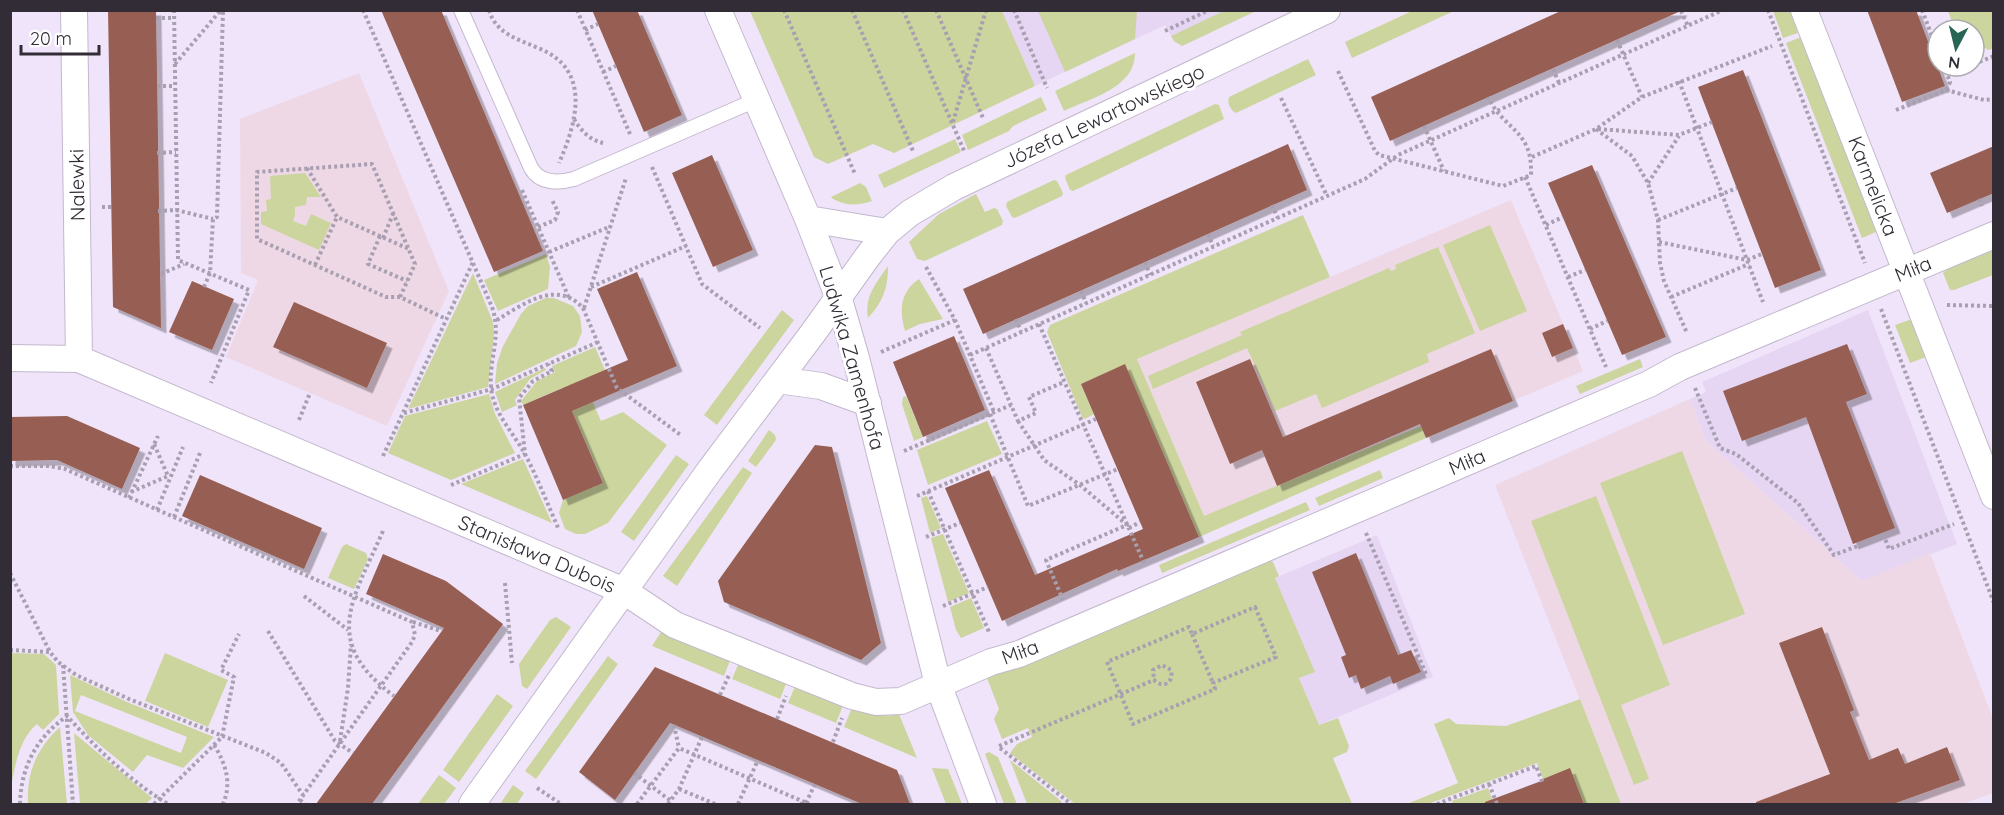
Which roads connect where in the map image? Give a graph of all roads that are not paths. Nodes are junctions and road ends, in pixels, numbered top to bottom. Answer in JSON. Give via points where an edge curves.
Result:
{"nodes":[{"id":1,"x":74,"y":10,"type":"edge"},
{"id":2,"x":461,"y":10,"type":"edge"},
{"id":3,"x":718,"y":10,"type":"edge"},
{"id":4,"x":1327,"y":10,"type":"edge"},
{"id":5,"x":1804,"y":10,"type":"edge"},
{"id":6,"x":756,"y":100,"type":"junction"},
{"id":7,"x":808,"y":219,"type":"junction"},
{"id":8,"x":887,"y":232,"type":"junction"},
{"id":9,"x":1994,"y":235,"type":"edge"},
{"id":10,"x":1906,"y":271,"type":"junction"},
{"id":11,"x":838,"y":296,"type":"junction"},
{"id":12,"x":10,"y":358,"type":"edge"},
{"id":13,"x":80,"y":358,"type":"junction"},
{"id":14,"x":778,"y":380,"type":"junction"},
{"id":15,"x":868,"y":403,"type":"junction"},
{"id":16,"x":1994,"y":496,"type":"edge"},
{"id":17,"x":624,"y":591,"type":"junction"},
{"id":18,"x":938,"y":684,"type":"junction"},
{"id":19,"x":472,"y":804,"type":"edge"},
{"id":20,"x":983,"y":804,"type":"edge"}],
"edges":[{"from":1,"to":13,"type":"street","name":"Nalewki"},
{"from":2,"to":6,"type":"lane","via":[[531,168],[535,175],[554,182],[574,179],[636,147]]},
{"from":3,"to":6,"type":"street","name":"Ludwika Zamenhofa"},
{"from":4,"to":8,"type":"street","name":"Józefa Lewartowskiego","via":[[954,187]]},
{"from":5,"to":10,"type":"street","name":"Karmelicka"},
{"from":6,"to":7,"type":"street","name":"Ludwika Zamenhofa"},
{"from":7,"to":8,"type":"street"},
{"from":7,"to":11,"type":"street","name":"Ludwika Zamenhofa"},
{"from":8,"to":11,"type":"street","name":"Józefa Lewartowskiego"},
{"from":9,"to":10,"type":"street","name":"Miła"},
{"from":10,"to":16,"type":"street","name":"Karmelicka"},
{"from":10,"to":18,"type":"street","name":"Miła","via":[[1019,654]]},
{"from":11,"to":14,"type":"street","name":"Józefa Lewartowskiego"},
{"from":11,"to":15,"type":"street","name":"Ludwika Zamenhofa"},
{"from":12,"to":13,"type":"street","name":"Stanisława Dubois"},
{"from":13,"to":17,"type":"street","name":"Stanisława Dubois"},
{"from":14,"to":15,"type":"street","via":[[821,386]]},
{"from":14,"to":17,"type":"street","name":"Józefa Lewartowskiego"},
{"from":15,"to":18,"type":"street","name":"Ludwika Zamenhofa"},
{"from":17,"to":18,"type":"street","name":"Stanisława Dubois","via":[[675,625],[852,696],[876,702],[901,701]]},
{"from":17,"to":19,"type":"street","name":"Józefa Lewartowskiego"},
{"from":18,"to":20,"type":"street"}]}
